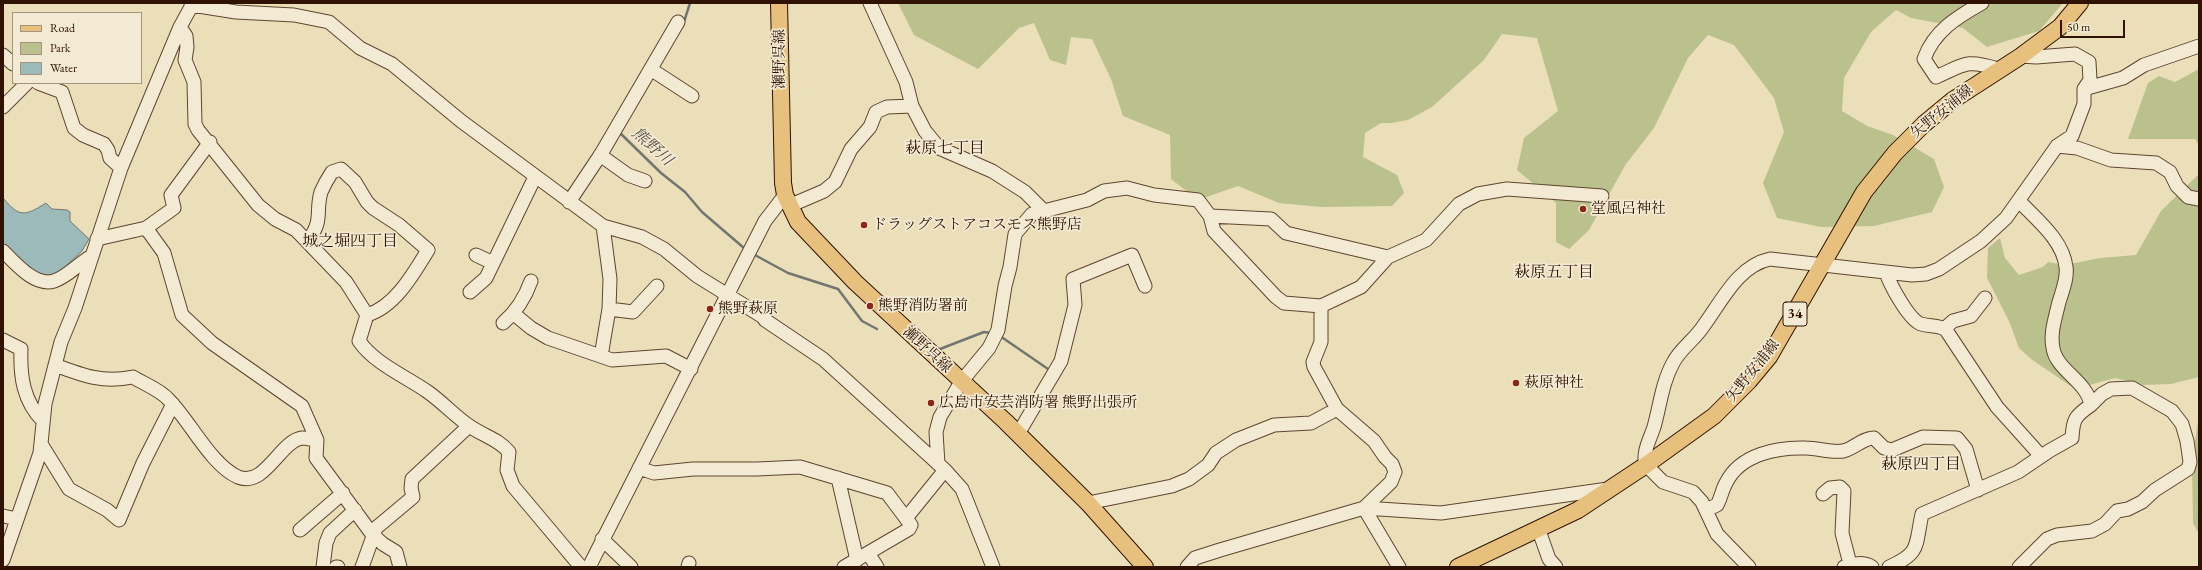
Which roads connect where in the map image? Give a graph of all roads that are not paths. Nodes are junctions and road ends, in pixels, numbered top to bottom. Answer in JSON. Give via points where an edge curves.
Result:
{"nodes":[{"id":1,"x":779,"y":3,"type":"edge"},
{"id":2,"x":870,"y":3,"type":"edge"},
{"id":3,"x":1982,"y":3,"type":"edge"},
{"id":4,"x":2080,"y":3,"type":"edge"},
{"id":5,"x":191,"y":4,"type":"edge"},
{"id":6,"x":678,"y":22,"type":"dead end"},
{"id":7,"x":180,"y":27,"type":"junction"},
{"id":8,"x":2199,"y":46,"type":"edge"},
{"id":9,"x":3,"y":55,"type":"edge"},
{"id":10,"x":2021,"y":56,"type":"junction"},
{"id":11,"x":12,"y":63,"type":"edge"},
{"id":12,"x":1998,"y":69,"type":"junction"},
{"id":13,"x":652,"y":70,"type":"junction"},
{"id":14,"x":26,"y":84,"type":"edge"},
{"id":15,"x":41,"y":84,"type":"edge"},
{"id":16,"x":2084,"y":89,"type":"junction"},
{"id":17,"x":692,"y":96,"type":"dead end"},
{"id":18,"x":912,"y":106,"type":"junction"},
{"id":19,"x":3,"y":107,"type":"edge"},
{"id":20,"x":210,"y":142,"type":"junction"},
{"id":21,"x":2057,"y":146,"type":"junction"},
{"id":22,"x":600,"y":155,"type":"junction"},
{"id":23,"x":121,"y":168,"type":"junction"},
{"id":24,"x":536,"y":177,"type":"junction"},
{"id":25,"x":645,"y":181,"type":"dead end"},
{"id":26,"x":1602,"y":196,"type":"dead end"},
{"id":27,"x":2199,"y":199,"type":"edge"},
{"id":28,"x":787,"y":201,"type":"junction"},
{"id":29,"x":2019,"y":201,"type":"junction"},
{"id":30,"x":569,"y":202,"type":"junction"},
{"id":31,"x":1044,"y":211,"type":"junction"},
{"id":32,"x":1210,"y":216,"type":"junction"},
{"id":33,"x":603,"y":226,"type":"junction"},
{"id":34,"x":146,"y":228,"type":"junction"},
{"id":35,"x":97,"y":239,"type":"junction"},
{"id":36,"x":308,"y":241,"type":"junction"},
{"id":37,"x":3,"y":251,"type":"edge"},
{"id":38,"x":476,"y":255,"type":"dead end"},
{"id":39,"x":90,"y":257,"type":"junction"},
{"id":40,"x":1388,"y":257,"type":"junction"},
{"id":41,"x":493,"y":263,"type":"junction"},
{"id":42,"x":1821,"y":266,"type":"junction"},
{"id":43,"x":1886,"y":272,"type":"junction"},
{"id":44,"x":530,"y":280,"type":"dead end"},
{"id":45,"x":657,"y":286,"type":"dead end"},
{"id":46,"x":1145,"y":286,"type":"dead end"},
{"id":47,"x":470,"y":292,"type":"dead end"},
{"id":48,"x":729,"y":296,"type":"junction"},
{"id":49,"x":1985,"y":298,"type":"dead end"},
{"id":50,"x":1321,"y":306,"type":"junction"},
{"id":51,"x":609,"y":309,"type":"junction"},
{"id":52,"x":514,"y":314,"type":"junction"},
{"id":53,"x":367,"y":315,"type":"junction"},
{"id":54,"x":503,"y":323,"type":"dead end"},
{"id":55,"x":1944,"y":329,"type":"junction"},
{"id":56,"x":3,"y":340,"type":"edge"},
{"id":57,"x":601,"y":356,"type":"junction"},
{"id":58,"x":55,"y":365,"type":"junction"},
{"id":59,"x":691,"y":369,"type":"junction"},
{"id":60,"x":961,"y":382,"type":"junction"},
{"id":61,"x":173,"y":404,"type":"junction"},
{"id":62,"x":2091,"y":405,"type":"junction"},
{"id":63,"x":1337,"y":409,"type":"junction"},
{"id":64,"x":43,"y":421,"type":"junction"},
{"id":65,"x":469,"y":426,"type":"junction"},
{"id":66,"x":1018,"y":434,"type":"junction"},
{"id":67,"x":317,"y":440,"type":"junction"},
{"id":68,"x":41,"y":444,"type":"junction"},
{"id":69,"x":2041,"y":456,"type":"junction"},
{"id":70,"x":1646,"y":465,"type":"junction"},
{"id":71,"x":942,"y":467,"type":"junction"},
{"id":72,"x":639,"y":468,"type":"junction"},
{"id":73,"x":838,"y":478,"type":"junction"},
{"id":74,"x":1611,"y":489,"type":"junction"},
{"id":75,"x":1978,"y":490,"type":"junction"},
{"id":76,"x":343,"y":493,"type":"junction"},
{"id":77,"x":1823,"y":494,"type":"dead end"},
{"id":78,"x":1088,"y":502,"type":"junction"},
{"id":79,"x":1364,"y":508,"type":"junction"},
{"id":80,"x":355,"y":510,"type":"junction"},
{"id":81,"x":1706,"y":510,"type":"junction"},
{"id":82,"x":3,"y":516,"type":"edge"},
{"id":83,"x":907,"y":517,"type":"junction"},
{"id":84,"x":17,"y":519,"type":"junction"},
{"id":85,"x":1538,"y":528,"type":"junction"},
{"id":86,"x":300,"y":530,"type":"dead end"},
{"id":87,"x":372,"y":534,"type":"junction"},
{"id":88,"x":602,"y":539,"type":"junction"},
{"id":89,"x":862,"y":556,"type":"junction"},
{"id":90,"x":3,"y":560,"type":"edge"},
{"id":91,"x":1847,"y":566,"type":"edge"},
{"id":92,"x":323,"y":567,"type":"edge"},
{"id":93,"x":362,"y":567,"type":"edge"},
{"id":94,"x":400,"y":567,"type":"edge"},
{"id":95,"x":581,"y":567,"type":"edge"},
{"id":96,"x":589,"y":567,"type":"edge"},
{"id":97,"x":631,"y":567,"type":"edge"},
{"id":98,"x":844,"y":567,"type":"edge"},
{"id":99,"x":877,"y":567,"type":"edge"},
{"id":100,"x":993,"y":567,"type":"edge"},
{"id":101,"x":1145,"y":567,"type":"edge"},
{"id":102,"x":1187,"y":567,"type":"edge"},
{"id":103,"x":1399,"y":567,"type":"edge"},
{"id":104,"x":1458,"y":567,"type":"edge"},
{"id":105,"x":1556,"y":567,"type":"edge"},
{"id":106,"x":1749,"y":567,"type":"edge"},
{"id":107,"x":1872,"y":567,"type":"edge"},
{"id":108,"x":1889,"y":567,"type":"edge"},
{"id":109,"x":2018,"y":567,"type":"edge"}],
"edges":[{"from":1,"to":28,"type":"main road","name":"瀬野呉線","via":[[780,114]]},
{"from":2,"to":18,"type":"street","via":[[906,82]]},
{"from":3,"to":12,"type":"street","via":[[1946,25],[1928,47],[1924,59],[1936,77],[1976,62]]},
{"from":4,"to":10,"type":"main road","name":"矢野安浦線","number":"34","via":[[2060,27]]},
{"from":5,"to":7,"type":"street"},
{"from":5,"to":24,"type":"street","via":[[236,12],[294,15],[329,22],[360,48],[392,64],[461,121]]},
{"from":6,"to":13,"type":"street"},
{"from":7,"to":20,"type":"street","via":[[186,36],[185,60],[194,82],[195,124]]},
{"from":7,"to":23,"type":"street"},
{"from":8,"to":16,"type":"street","via":[[2144,65],[2123,78]]},
{"from":9,"to":11,"type":"street"},
{"from":10,"to":12,"type":"main road","name":"矢野安浦線","number":"34"},
{"from":10,"to":16,"type":"street","via":[[2075,54],[2089,62],[2090,80]]},
{"from":12,"to":42,"type":"main road","name":"矢野安浦線","number":"34","via":[[1953,100],[1895,153],[1864,192]]},
{"from":13,"to":17,"type":"street"},
{"from":13,"to":22,"type":"street"},
{"from":14,"to":19,"type":"street"},
{"from":15,"to":23,"type":"street","via":[[62,92],[74,128],[104,144],[110,158]]},
{"from":16,"to":21,"type":"street","via":[[2084,104],[2072,136]]},
{"from":18,"to":28,"type":"street","via":[[887,107],[876,112],[870,127],[851,149],[835,182],[824,191]]},
{"from":18,"to":31,"type":"street","via":[[925,131],[939,148],[992,171],[1025,192]]},
{"from":20,"to":34,"type":"street","via":[[171,195],[174,208]]},
{"from":20,"to":36,"type":"street","via":[[258,205]]},
{"from":21,"to":27,"type":"street","via":[[2077,148],[2111,160],[2156,163],[2170,172],[2177,186],[2188,197]]},
{"from":21,"to":29,"type":"street"},
{"from":22,"to":25,"type":"street","via":[[628,175]]},
{"from":22,"to":30,"type":"street"},
{"from":23,"to":35,"type":"street"},
{"from":24,"to":30,"type":"street"},
{"from":24,"to":41,"type":"street"},
{"from":26,"to":40,"type":"street","via":[[1507,189],[1478,194],[1459,204],[1426,240]]},
{"from":28,"to":48,"type":"street","via":[[765,221]]},
{"from":28,"to":60,"type":"main road","name":"瀬野呉線","via":[[798,222],[855,282]]},
{"from":29,"to":43,"type":"street","via":[[2006,218],[1981,241],[1939,269],[1919,275]]},
{"from":29,"to":62,"type":"street","via":[[2059,244],[2066,268],[2053,329],[2053,348],[2056,357],[2088,392]]},
{"from":30,"to":33,"type":"street"},
{"from":31,"to":32,"type":"street","via":[[1087,200],[1104,191],[1127,188],[1154,195],[1198,200]]},
{"from":31,"to":60,"type":"street","via":[[1032,214],[1015,234],[998,330],[989,348]]},
{"from":32,"to":40,"type":"street","via":[[1271,219],[1286,233]]},
{"from":32,"to":50,"type":"street","via":[[1214,231],[1280,300],[1284,303]]},
{"from":33,"to":48,"type":"street","via":[[642,237],[664,249],[697,276]]},
{"from":33,"to":51,"type":"street","via":[[610,279]]},
{"from":34,"to":35,"type":"street"},
{"from":34,"to":67,"type":"street","via":[[164,253],[182,315],[212,343],[302,406]]},
{"from":35,"to":39,"type":"street"},
{"from":36,"to":53,"type":"street","via":[[346,282]]},
{"from":36,"to":53,"type":"street","via":[[319,219],[320,201],[325,184],[332,172],[342,169],[355,182],[373,208],[399,225],[428,250],[390,301],[376,312]]},
{"from":37,"to":39,"type":"street","via":[[41,282],[54,281]]},
{"from":38,"to":41,"type":"street"},
{"from":39,"to":58,"type":"street"},
{"from":40,"to":50,"type":"street","via":[[1361,287]]},
{"from":41,"to":47,"type":"street","via":[[486,278]]},
{"from":42,"to":43,"type":"street"},
{"from":42,"to":70,"type":"main road","name":"矢野安浦線","number":"34","via":[[1769,357],[1749,381],[1714,416]]},
{"from":42,"to":70,"type":"street","via":[[1770,259],[1759,261],[1736,280],[1701,330],[1682,349],[1673,363],[1665,380],[1645,452]]},
{"from":43,"to":55,"type":"street","via":[[1890,285],[1915,321]]},
{"from":44,"to":52,"type":"street","via":[[526,294]]},
{"from":45,"to":51,"type":"street","via":[[632,312]]},
{"from":46,"to":66,"type":"street","via":[[1132,255],[1073,279],[1075,305],[1061,361]]},
{"from":48,"to":59,"type":"street"},
{"from":48,"to":71,"type":"street","via":[[823,359]]},
{"from":49,"to":55,"type":"street","via":[[1971,316],[1953,321]]},
{"from":50,"to":63,"type":"street","via":[[1321,342],[1313,362]]},
{"from":51,"to":57,"type":"street"},
{"from":52,"to":54,"type":"street"},
{"from":52,"to":57,"type":"street","via":[[548,338]]},
{"from":53,"to":65,"type":"street","via":[[359,337],[362,345],[379,361],[429,392]]},
{"from":55,"to":69,"type":"street","via":[[1997,406]]},
{"from":56,"to":64,"type":"street","via":[[21,349],[22,384],[34,412]]},
{"from":57,"to":59,"type":"street","via":[[612,360],[666,356]]},
{"from":58,"to":61,"type":"street","via":[[97,379],[134,377],[169,398]]},
{"from":58,"to":64,"type":"street"},
{"from":59,"to":72,"type":"street"},
{"from":60,"to":66,"type":"main road","name":"瀬野呉線"},
{"from":60,"to":71,"type":"street","via":[[940,417],[936,432]]},
{"from":61,"to":67,"type":"street","via":[[222,467],[238,477],[258,476],[294,441],[303,438]]},
{"from":61,"to":68,"type":"street","via":[[143,463],[119,520],[97,503],[69,489]]},
{"from":62,"to":69,"type":"street","via":[[2073,421],[2072,438]]},
{"from":62,"to":109,"type":"street","via":[[2111,389],[2132,388],[2172,411],[2182,424],[2188,441],[2188,469],[2155,490],[2142,502],[2117,511],[2105,524],[2092,531],[2057,535],[2047,539]]},
{"from":63,"to":78,"type":"street","via":[[1311,423],[1274,425],[1236,440],[1216,453],[1208,465],[1189,479],[1172,486]]},
{"from":63,"to":79,"type":"street","via":[[1374,441],[1392,464],[1395,472],[1391,482]]},
{"from":64,"to":68,"type":"street"},
{"from":65,"to":87,"type":"street","via":[[412,480],[413,497]]},
{"from":65,"to":95,"type":"street","via":[[504,446],[509,452],[507,470],[512,486]]},
{"from":66,"to":78,"type":"main road","name":"瀬野呉線"},
{"from":67,"to":76,"type":"street","via":[[316,458]]},
{"from":68,"to":84,"type":"street","via":[[38,461]]},
{"from":69,"to":75,"type":"street","via":[[2018,472]]},
{"from":70,"to":74,"type":"main road","name":"矢野安浦線","number":"34"},
{"from":70,"to":81,"type":"street","via":[[1663,482],[1693,492]]},
{"from":71,"to":83,"type":"street"},
{"from":71,"to":100,"type":"street","via":[[962,489]]},
{"from":72,"to":73,"type":"street","via":[[654,472],[800,467]]},
{"from":72,"to":88,"type":"street"},
{"from":73,"to":83,"type":"street","via":[[887,493]]},
{"from":73,"to":89,"type":"street"},
{"from":74,"to":79,"type":"street","via":[[1441,513]]},
{"from":74,"to":85,"type":"main road","name":"矢野安浦線","number":"34","via":[[1578,510]]},
{"from":75,"to":81,"type":"street","via":[[1966,449],[1957,438],[1923,437],[1892,450],[1884,448],[1874,438],[1868,438],[1843,451],[1784,448],[1758,455],[1741,464],[1726,482],[1717,505]]},
{"from":75,"to":108,"type":"street","via":[[1922,514],[1917,544],[1908,559]]},
{"from":76,"to":80,"type":"street"},
{"from":76,"to":86,"type":"street"},
{"from":77,"to":91,"type":"street","via":[[1830,488],[1840,487],[1844,491],[1842,533]]},
{"from":78,"to":101,"type":"main road","name":"瀬野呉線"},
{"from":79,"to":102,"type":"street","via":[[1195,558]]},
{"from":79,"to":103,"type":"street"},
{"from":80,"to":87,"type":"street"},
{"from":80,"to":92,"type":"street","via":[[330,533]]},
{"from":81,"to":106,"type":"street","via":[[1717,534]]},
{"from":82,"to":84,"type":"street"},
{"from":83,"to":89,"type":"street","via":[[911,525],[909,530]]},
{"from":84,"to":90,"type":"street"},
{"from":85,"to":104,"type":"main road","name":"矢野安浦線","number":"34"},
{"from":85,"to":105,"type":"street","via":[[1550,559]]},
{"from":87,"to":93,"type":"street"},
{"from":87,"to":94,"type":"street","via":[[396,552]]},
{"from":88,"to":96,"type":"street"},
{"from":88,"to":97,"type":"street"},
{"from":89,"to":98,"type":"street"},
{"from":89,"to":99,"type":"street"},
{"from":91,"to":107,"type":"street","via":[[1866,563]]}]}
